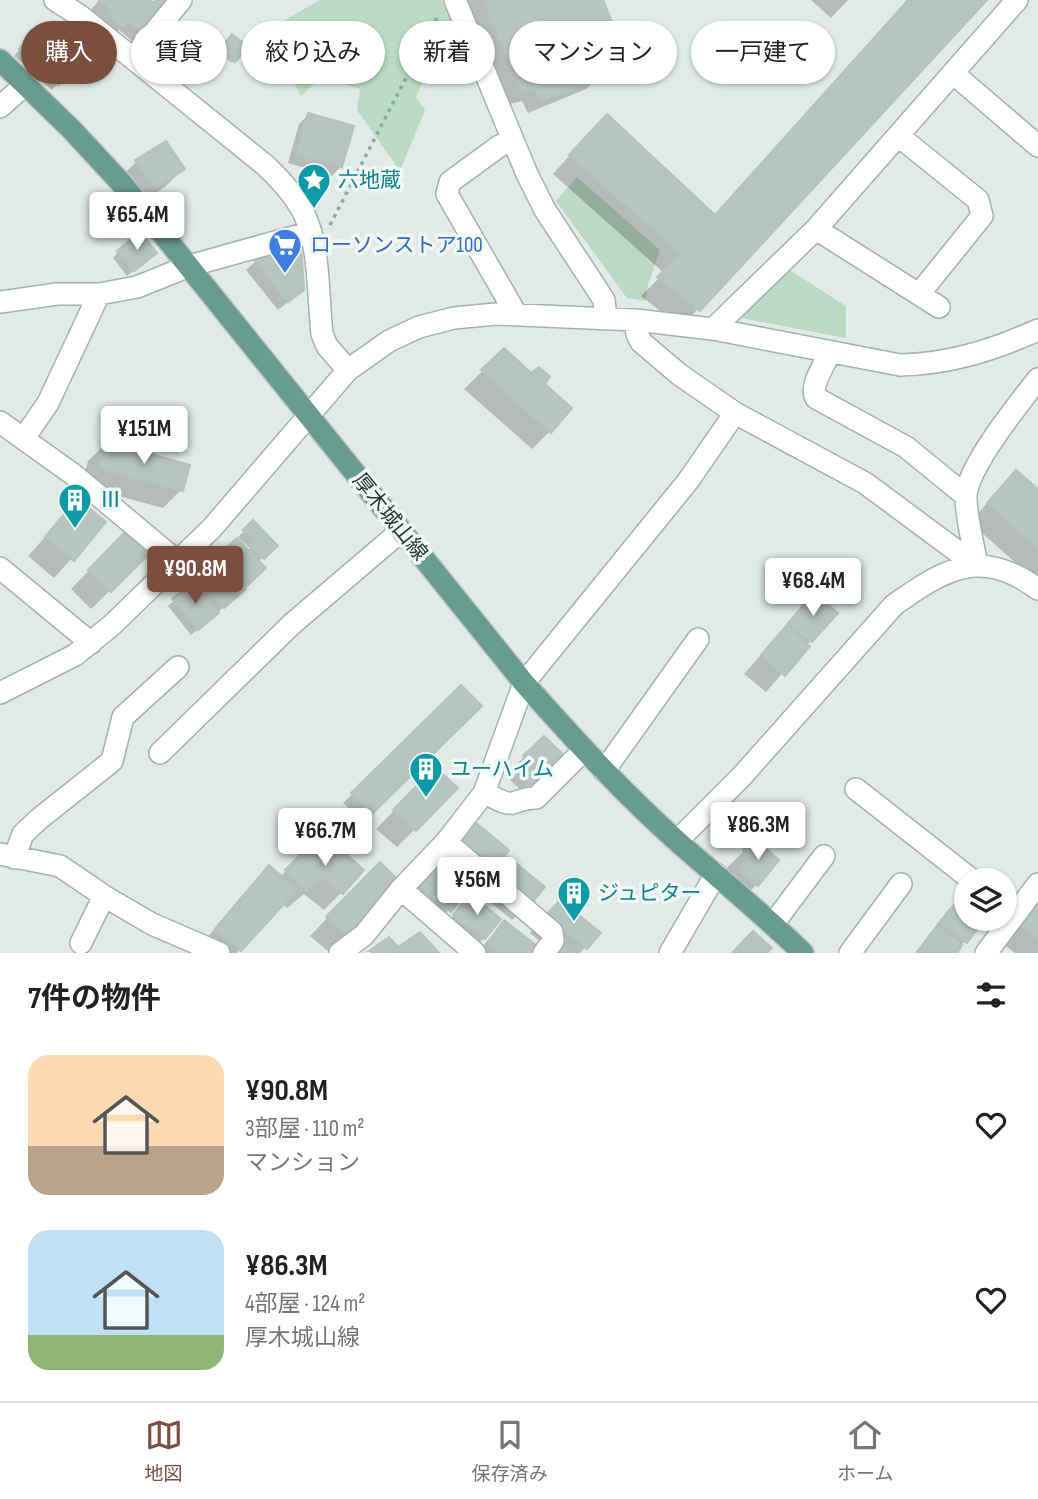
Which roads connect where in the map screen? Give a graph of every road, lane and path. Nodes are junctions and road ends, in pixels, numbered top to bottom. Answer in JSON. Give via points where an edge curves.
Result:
{"nodes":[{"id":1,"x":55,"y":0,"type":"edge"},
{"id":2,"x":181,"y":0,"type":"edge"},
{"id":3,"x":1017,"y":0,"type":"edge"},
{"id":4,"x":448,"y":6,"type":"edge"},
{"id":5,"x":164,"y":21,"type":"edge"},
{"id":6,"x":131,"y":56,"type":"edge"},
{"id":7,"x":0,"y":60,"type":"edge"},
{"id":8,"x":954,"y":74,"type":"junction"},
{"id":9,"x":21,"y":79,"type":"edge"},
{"id":10,"x":26,"y":84,"type":"joint"},
{"id":11,"x":165,"y":84,"type":"edge"},
{"id":12,"x":0,"y":107,"type":"edge"},
{"id":13,"x":900,"y":137,"type":"junction"},
{"id":14,"x":511,"y":140,"type":"junction"},
{"id":15,"x":1038,"y":146,"type":"edge"},
{"id":16,"x":817,"y":229,"type":"junction"},
{"id":17,"x":311,"y":232,"type":"junction"},
{"id":18,"x":189,"y":266,"type":"junction"},
{"id":19,"x":99,"y":294,"type":"junction"},
{"id":20,"x":919,"y":294,"type":"junction"},
{"id":21,"x":3,"y":297,"type":"edge"},
{"id":22,"x":939,"y":307,"type":"dead end"},
{"id":23,"x":516,"y":314,"type":"junction"},
{"id":24,"x":606,"y":318,"type":"junction"},
{"id":25,"x":635,"y":320,"type":"junction"},
{"id":26,"x":713,"y":329,"type":"junction"},
{"id":27,"x":1038,"y":330,"type":"edge"},
{"id":28,"x":830,"y":352,"type":"junction"},
{"id":29,"x":348,"y":370,"type":"junction"},
{"id":30,"x":1037,"y":383,"type":"edge"},
{"id":31,"x":735,"y":413,"type":"junction"},
{"id":32,"x":308,"y":416,"type":"junction"},
{"id":33,"x":0,"y":422,"type":"edge"},
{"id":34,"x":24,"y":438,"type":"junction"},
{"id":35,"x":966,"y":496,"type":"junction"},
{"id":36,"x":401,"y":531,"type":"junction"},
{"id":37,"x":178,"y":562,"type":"junction"},
{"id":38,"x":977,"y":566,"type":"junction"},
{"id":39,"x":0,"y":568,"type":"edge"},
{"id":40,"x":1038,"y":589,"type":"edge"},
{"id":41,"x":698,"y":639,"type":"dead end"},
{"id":42,"x":91,"y":643,"type":"junction"},
{"id":43,"x":174,"y":677,"type":"dead end"},
{"id":44,"x":524,"y":683,"type":"junction"},
{"id":45,"x":4,"y":686,"type":"edge"},
{"id":46,"x":584,"y":751,"type":"junction"},
{"id":47,"x":160,"y":753,"type":"dead end"},
{"id":48,"x":604,"y":771,"type":"junction"},
{"id":49,"x":856,"y":789,"type":"dead end"},
{"id":50,"x":484,"y":793,"type":"junction"},
{"id":51,"x":677,"y":841,"type":"junction"},
{"id":52,"x":446,"y":842,"type":"junction"},
{"id":53,"x":824,"y":856,"type":"dead end"},
{"id":54,"x":4,"y":858,"type":"edge"},
{"id":55,"x":957,"y":868,"type":"edge"},
{"id":56,"x":716,"y":874,"type":"junction"},
{"id":57,"x":901,"y":884,"type":"dead end"},
{"id":58,"x":1038,"y":884,"type":"edge"},
{"id":59,"x":401,"y":889,"type":"junction"},
{"id":60,"x":104,"y":896,"type":"junction"},
{"id":61,"x":1017,"y":904,"type":"edge"},
{"id":62,"x":773,"y":924,"type":"junction"},
{"id":63,"x":998,"y":931,"type":"edge"},
{"id":64,"x":81,"y":943,"type":"dead end"},
{"id":65,"x":180,"y":945,"type":"edge"},
{"id":66,"x":219,"y":953,"type":"edge"},
{"id":67,"x":340,"y":953,"type":"edge"},
{"id":68,"x":475,"y":953,"type":"edge"},
{"id":69,"x":544,"y":953,"type":"edge"},
{"id":70,"x":670,"y":953,"type":"edge"},
{"id":71,"x":803,"y":953,"type":"edge"},
{"id":72,"x":850,"y":953,"type":"edge"},
{"id":73,"x":986,"y":953,"type":"edge"}],
"edges":[{"from":1,"to":6,"type":"street"},
{"from":2,"to":5,"type":"street"},
{"from":3,"to":8,"type":"street"},
{"from":4,"to":14,"type":"street"},
{"from":4,"to":17,"type":"path","via":[[328,228]]},
{"from":7,"to":9,"type":"main road","name":"厚木城山線"},
{"from":8,"to":13,"type":"street"},
{"from":8,"to":15,"type":"street"},
{"from":10,"to":12,"type":"street"},
{"from":10,"to":18,"type":"main road","name":"厚木城山線","via":[[124,186]]},
{"from":11,"to":17,"type":"street","via":[[284,184]]},
{"from":13,"to":16,"type":"street"},
{"from":13,"to":20,"type":"street","via":[[978,200],[982,216]]},
{"from":14,"to":23,"type":"street","via":[[450,182],[447,194]]},
{"from":14,"to":24,"type":"street","via":[[545,210],[604,300]]},
{"from":16,"to":20,"type":"street"},
{"from":16,"to":26,"type":"street"},
{"from":17,"to":18,"type":"street"},
{"from":17,"to":29,"type":"street","via":[[321,334]]},
{"from":18,"to":19,"type":"street","via":[[136,287]]},
{"from":18,"to":32,"type":"main road","name":"厚木城山線"},
{"from":19,"to":21,"type":"street"},
{"from":19,"to":34,"type":"street","via":[[48,403]]},
{"from":20,"to":22,"type":"street"},
{"from":23,"to":24,"type":"street"},
{"from":23,"to":29,"type":"street","via":[[464,317],[419,327],[389,341]]},
{"from":24,"to":25,"type":"street"},
{"from":25,"to":26,"type":"street"},
{"from":25,"to":31,"type":"street","via":[[641,342]]},
{"from":26,"to":28,"type":"street"},
{"from":27,"to":28,"type":"street","via":[[1002,346],[932,364],[900,365]]},
{"from":28,"to":35,"type":"street","via":[[813,387],[816,398],[906,447]]},
{"from":29,"to":32,"type":"street"},
{"from":30,"to":35,"type":"street","via":[[981,460]]},
{"from":31,"to":38,"type":"street","via":[[865,483]]},
{"from":31,"to":44,"type":"street","via":[[688,481]]},
{"from":32,"to":36,"type":"main road","name":"厚木城山線"},
{"from":32,"to":37,"type":"street"},
{"from":33,"to":34,"type":"street"},
{"from":34,"to":37,"type":"street"},
{"from":35,"to":38,"type":"street"},
{"from":36,"to":44,"type":"main road","name":"厚木城山線"},
{"from":36,"to":47,"type":"street","via":[[292,624]]},
{"from":37,"to":42,"type":"street"},
{"from":38,"to":40,"type":"street","via":[[1007,572]]},
{"from":38,"to":51,"type":"street","via":[[953,569],[894,605],[742,776]]},
{"from":39,"to":42,"type":"street"},
{"from":41,"to":48,"type":"street"},
{"from":42,"to":45,"type":"street","via":[[57,666]]},
{"from":43,"to":54,"type":"street","via":[[123,718],[125,744],[112,761],[74,801],[23,834]]},
{"from":44,"to":46,"type":"main road","name":"厚木城山線"},
{"from":44,"to":50,"type":"street"},
{"from":46,"to":48,"type":"main road","name":"厚木城山線"},
{"from":46,"to":50,"type":"street","via":[[536,798],[506,803]]},
{"from":48,"to":51,"type":"main road","name":"厚木城山線"},
{"from":49,"to":55,"type":"street"},
{"from":50,"to":52,"type":"street"},
{"from":51,"to":56,"type":"main road","name":"厚木城山線"},
{"from":52,"to":59,"type":"street"},
{"from":52,"to":69,"type":"street","via":[[552,932],[553,941]]},
{"from":53,"to":62,"type":"street"},
{"from":54,"to":60,"type":"street","via":[[60,866]]},
{"from":56,"to":62,"type":"main road","name":"厚木城山線"},
{"from":56,"to":70,"type":"street"},
{"from":57,"to":72,"type":"street"},
{"from":58,"to":61,"type":"street"},
{"from":59,"to":67,"type":"street","via":[[363,935]]},
{"from":59,"to":68,"type":"street"},
{"from":60,"to":64,"type":"street"},
{"from":60,"to":65,"type":"street"},
{"from":62,"to":71,"type":"main road","name":"厚木城山線"},
{"from":63,"to":73,"type":"street"},
{"from":65,"to":66,"type":"street"}]}
